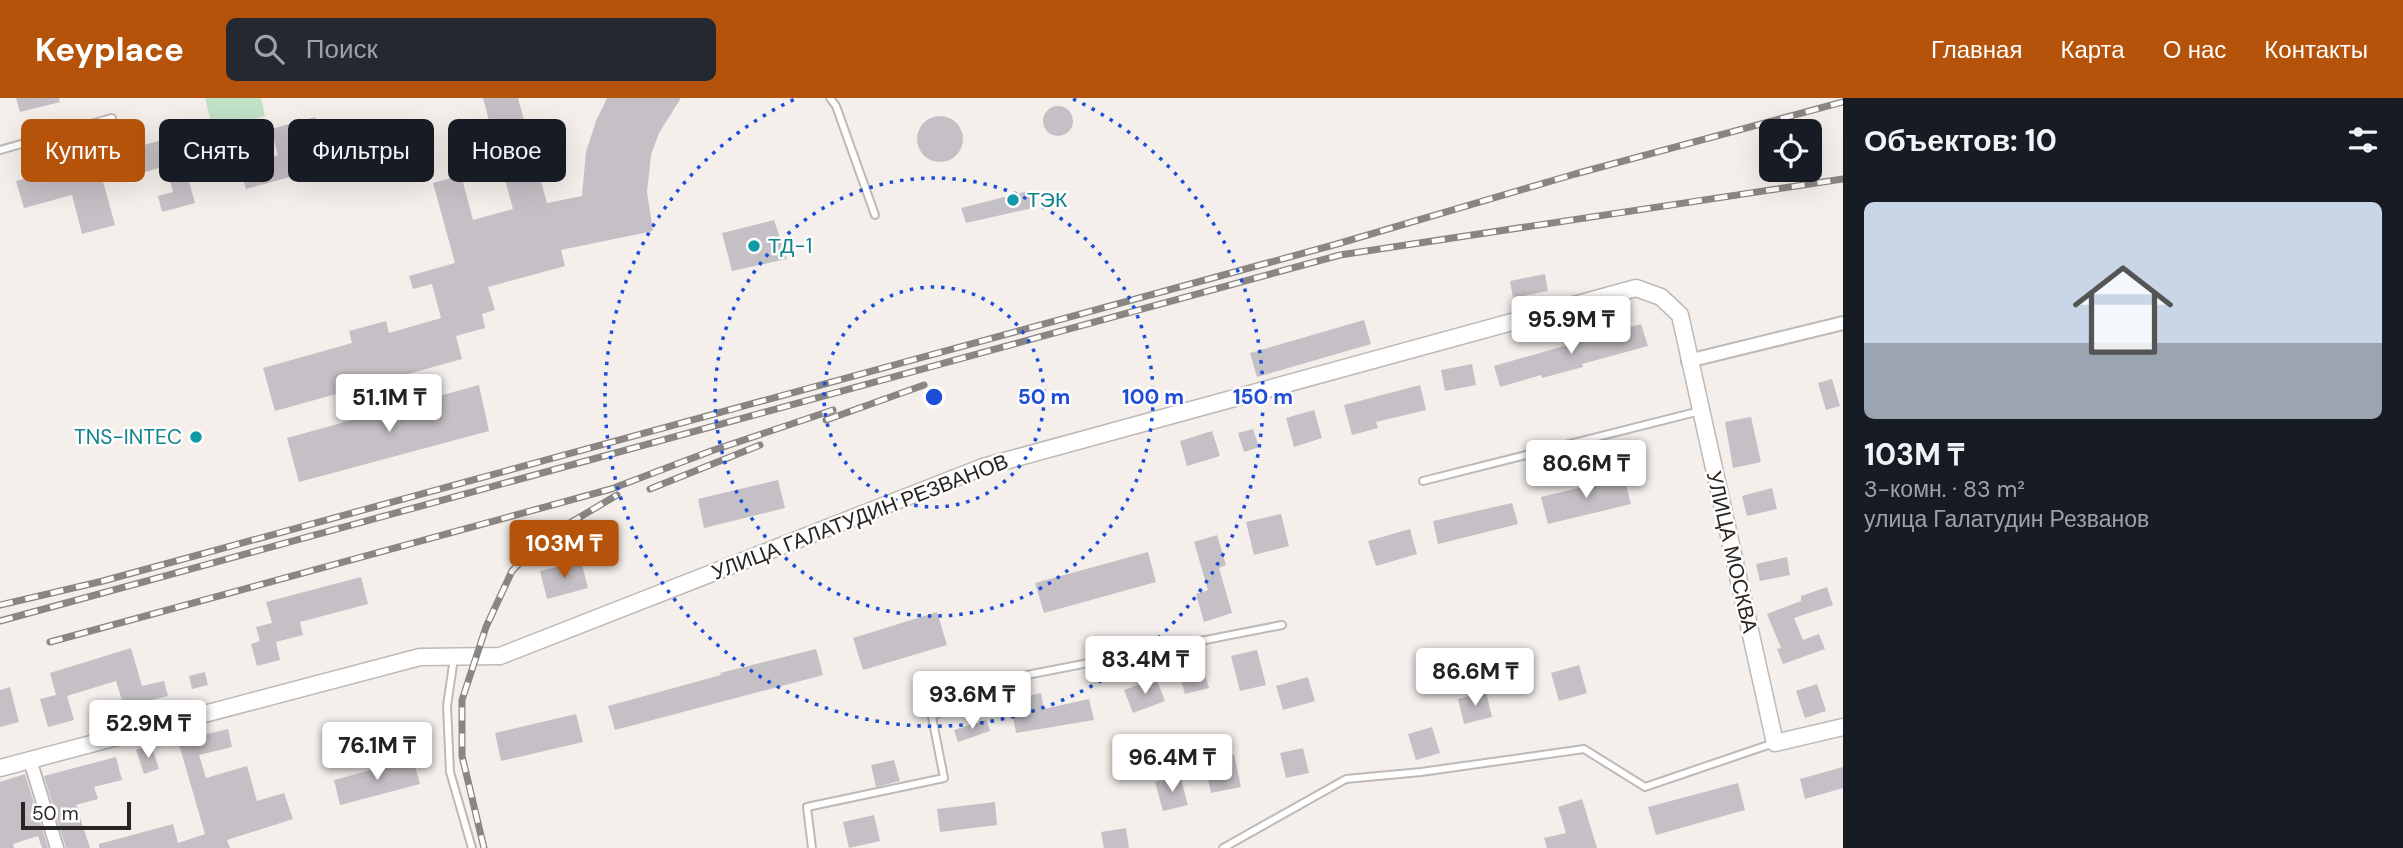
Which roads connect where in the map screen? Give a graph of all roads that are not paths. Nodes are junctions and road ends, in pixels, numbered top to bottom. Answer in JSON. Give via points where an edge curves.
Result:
{"nodes":[{"id":1,"x":830,"y":98,"type":"edge"},
{"id":2,"x":112,"y":118,"type":"dead end"},
{"id":3,"x":0,"y":150,"type":"edge"},
{"id":4,"x":875,"y":215,"type":"dead end"},
{"id":5,"x":1843,"y":323,"type":"edge"},
{"id":6,"x":1688,"y":360,"type":"junction"},
{"id":7,"x":1700,"y":411,"type":"junction"},
{"id":8,"x":1423,"y":481,"type":"dead end"},
{"id":9,"x":1282,"y":625,"type":"dead end"},
{"id":10,"x":455,"y":657,"type":"junction"},
{"id":11,"x":1843,"y":727,"type":"edge"},
{"id":12,"x":1775,"y":743,"type":"junction"},
{"id":13,"x":30,"y":760,"type":"junction"},
{"id":14,"x":0,"y":768,"type":"edge"},
{"id":15,"x":57,"y":848,"type":"edge"},
{"id":16,"x":472,"y":848,"type":"edge"},
{"id":17,"x":812,"y":848,"type":"edge"},
{"id":18,"x":1223,"y":848,"type":"edge"}],
"edges":[{"from":1,"to":4,"type":"lane"},
{"from":2,"to":3,"type":"lane"},
{"from":5,"to":6,"type":"street"},
{"from":6,"to":7,"type":"street","name":"УЛИЦА МОСКВА"},
{"from":6,"to":10,"type":"street","name":"УЛИЦА ГАЛАТУДИН РЕЗВАНОВ","via":[[1680,314],[1661,297],[1636,288],[983,467],[500,656]]},
{"from":7,"to":8,"type":"lane"},
{"from":7,"to":12,"type":"street","name":"УЛИЦА МОСКВА"},
{"from":9,"to":17,"type":"lane","via":[[991,682],[932,716],[944,778],[807,807]]},
{"from":10,"to":13,"type":"street","name":"УЛИЦА ГАЛАТУДИН РЕЗВАНОВ","via":[[420,657]]},
{"from":10,"to":16,"type":"lane","via":[[447,706],[450,772]]},
{"from":11,"to":12,"type":"street"},
{"from":12,"to":18,"type":"lane","via":[[1645,787],[1584,749],[1346,779]]},
{"from":13,"to":14,"type":"street","name":"УЛИЦА ГАЛАТУДИН РЕЗВАНОВ"},
{"from":13,"to":15,"type":"street"}]}
